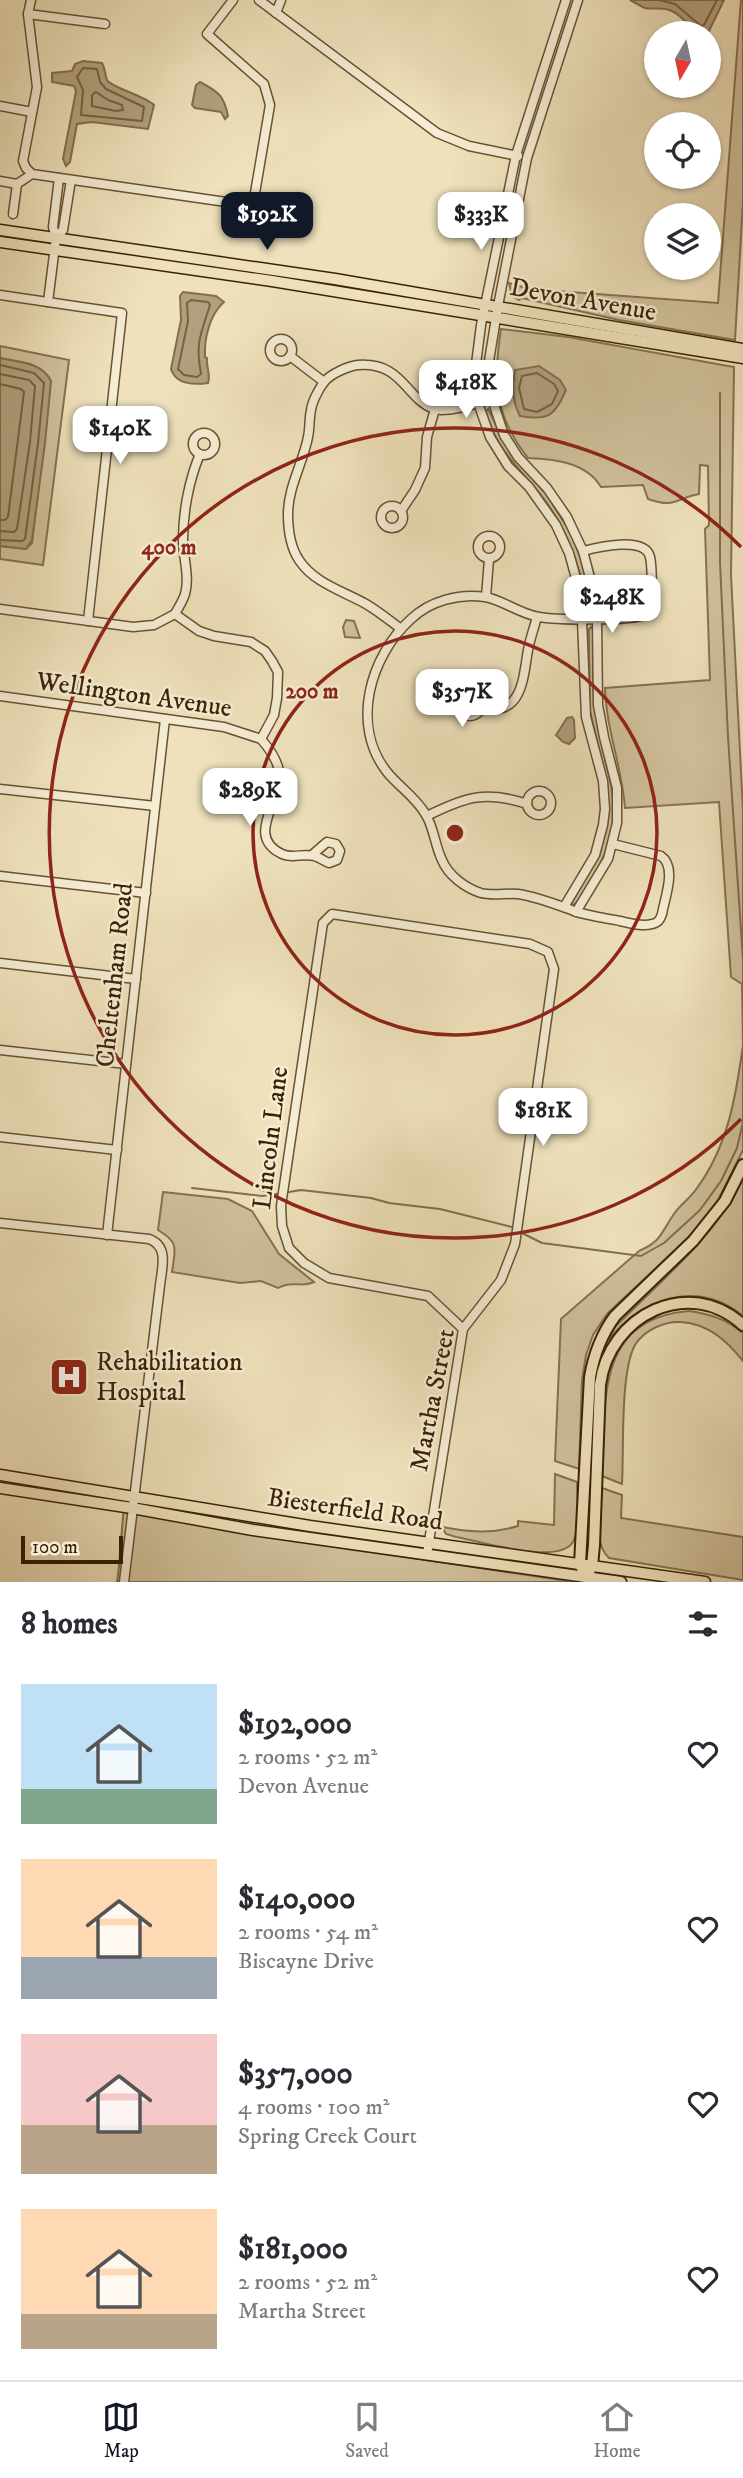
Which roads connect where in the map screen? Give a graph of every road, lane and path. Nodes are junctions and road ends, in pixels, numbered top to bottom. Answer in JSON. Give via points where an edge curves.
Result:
{"nodes":[{"id":1,"x":31,"y":0,"type":"edge"},
{"id":2,"x":233,"y":0,"type":"edge"},
{"id":3,"x":258,"y":0,"type":"edge"},
{"id":4,"x":281,"y":0,"type":"edge"},
{"id":5,"x":566,"y":0,"type":"edge"},
{"id":6,"x":578,"y":0,"type":"edge"},
{"id":7,"x":276,"y":13,"type":"junction"},
{"id":8,"x":29,"y":14,"type":"junction"},
{"id":9,"x":105,"y":24,"type":"dead end"},
{"id":10,"x":0,"y":106,"type":"edge"},
{"id":11,"x":32,"y":112,"type":"junction"},
{"id":12,"x":516,"y":155,"type":"junction"},
{"id":13,"x":527,"y":158,"type":"junction"},
{"id":14,"x":32,"y":174,"type":"junction"},
{"id":15,"x":59,"y":178,"type":"junction"},
{"id":16,"x":71,"y":180,"type":"junction"},
{"id":17,"x":0,"y":181,"type":"edge"},
{"id":18,"x":17,"y":184,"type":"junction"},
{"id":19,"x":13,"y":214,"type":"dead end"},
{"id":20,"x":0,"y":230,"type":"edge"},
{"id":21,"x":56,"y":238,"type":"junction"},
{"id":22,"x":0,"y":242,"type":"edge"},
{"id":23,"x":54,"y":250,"type":"junction"},
{"id":24,"x":0,"y":295,"type":"edge"},
{"id":25,"x":48,"y":302,"type":"junction"},
{"id":26,"x":485,"y":304,"type":"junction"},
{"id":27,"x":498,"y":306,"type":"junction"},
{"id":28,"x":483,"y":316,"type":"junction"},
{"id":29,"x":496,"y":318,"type":"junction"},
{"id":30,"x":715,"y":349,"type":"junction"},
{"id":31,"x":743,"y":349,"type":"edge"},
{"id":32,"x":290,"y":356,"type":"dead end"},
{"id":33,"x":743,"y":358,"type":"edge"},
{"id":34,"x":324,"y":382,"type":"junction"},
{"id":35,"x":492,"y":400,"type":"junction"},
{"id":36,"x":478,"y":403,"type":"junction"},
{"id":37,"x":435,"y":409,"type":"junction"},
{"id":38,"x":200,"y":454,"type":"dead end"},
{"id":39,"x":401,"y":511,"type":"dead end"},
{"id":40,"x":583,"y":551,"type":"junction"},
{"id":41,"x":489,"y":559,"type":"dead end"},
{"id":42,"x":486,"y":597,"type":"junction"},
{"id":43,"x":0,"y":609,"type":"edge"},
{"id":44,"x":175,"y":614,"type":"junction"},
{"id":45,"x":537,"y":617,"type":"junction"},
{"id":46,"x":597,"y":618,"type":"junction"},
{"id":47,"x":583,"y":619,"type":"junction"},
{"id":48,"x":88,"y":621,"type":"junction"},
{"id":49,"x":401,"y":628,"type":"junction"},
{"id":50,"x":0,"y":696,"type":"edge"},
{"id":51,"x":481,"y":708,"type":"dead end"},
{"id":52,"x":165,"y":719,"type":"junction"},
{"id":53,"x":261,"y":739,"type":"junction"},
{"id":54,"x":0,"y":789,"type":"edge"},
{"id":55,"x":527,"y":804,"type":"dead end"},
{"id":56,"x":155,"y":806,"type":"junction"},
{"id":57,"x":427,"y":816,"type":"junction"},
{"id":58,"x":612,"y":844,"type":"junction"},
{"id":59,"x":313,"y":855,"type":"dead end"},
{"id":60,"x":0,"y":876,"type":"edge"},
{"id":61,"x":146,"y":893,"type":"junction"},
{"id":62,"x":564,"y":907,"type":"junction"},
{"id":63,"x":576,"y":912,"type":"junction"},
{"id":64,"x":325,"y":919,"type":"joint"},
{"id":65,"x":0,"y":963,"type":"edge"},
{"id":66,"x":136,"y":979,"type":"junction"},
{"id":67,"x":0,"y":1050,"type":"edge"},
{"id":68,"x":126,"y":1064,"type":"junction"},
{"id":69,"x":0,"y":1137,"type":"edge"},
{"id":70,"x":117,"y":1150,"type":"junction"},
{"id":71,"x":743,"y":1165,"type":"edge"},
{"id":72,"x":0,"y":1223,"type":"edge"},
{"id":73,"x":107,"y":1235,"type":"junction"},
{"id":74,"x":743,"y":1325,"type":"edge"},
{"id":75,"x":463,"y":1329,"type":"junction"},
{"id":76,"x":592,"y":1461,"type":"junction"},
{"id":77,"x":0,"y":1475,"type":"edge"},
{"id":78,"x":0,"y":1488,"type":"edge"},
{"id":79,"x":134,"y":1496,"type":"junction"},
{"id":80,"x":132,"y":1508,"type":"junction"},
{"id":81,"x":426,"y":1541,"type":"junction"},
{"id":82,"x":428,"y":1554,"type":"junction"},
{"id":83,"x":586,"y":1565,"type":"junction"},
{"id":84,"x":586,"y":1577,"type":"junction"},
{"id":85,"x":124,"y":1582,"type":"edge"},
{"id":86,"x":621,"y":1582,"type":"edge"},
{"id":87,"x":705,"y":1582,"type":"edge"}],
"edges":[{"from":1,"to":8,"type":"street"},
{"from":2,"to":16,"type":"street","via":[[207,34],[264,84],[271,105],[255,193],[249,203]]},
{"from":3,"to":7,"type":"street"},
{"from":4,"to":7,"type":"street"},
{"from":5,"to":12,"type":"street"},
{"from":6,"to":13,"type":"street"},
{"from":7,"to":12,"type":"street","via":[[437,133],[469,146]]},
{"from":8,"to":9,"type":"street"},
{"from":8,"to":11,"type":"street","via":[[37,87]]},
{"from":10,"to":11,"type":"street"},
{"from":11,"to":14,"type":"street","via":[[23,161]]},
{"from":12,"to":13,"type":"street"},
{"from":12,"to":26,"type":"street"},
{"from":13,"to":27,"type":"street"},
{"from":14,"to":15,"type":"street"},
{"from":14,"to":18,"type":"street"},
{"from":15,"to":16,"type":"street"},
{"from":15,"to":21,"type":"street","via":[[53,227]]},
{"from":16,"to":21,"type":"street","via":[[63,230]]},
{"from":17,"to":18,"type":"street"},
{"from":18,"to":19,"type":"street"},
{"from":20,"to":21,"type":"main road","name":"Devon Avenue"},
{"from":21,"to":23,"type":"street"},
{"from":21,"to":26,"type":"main road","name":"Devon Avenue"},
{"from":22,"to":23,"type":"main road","name":"Devon Avenue"},
{"from":23,"to":25,"type":"street"},
{"from":23,"to":28,"type":"main road","name":"Devon Avenue"},
{"from":24,"to":25,"type":"street"},
{"from":25,"to":48,"type":"street","via":[[122,313]]},
{"from":26,"to":27,"type":"main road","name":"Devon Avenue"},
{"from":26,"to":28,"type":"street"},
{"from":27,"to":29,"type":"street"},
{"from":27,"to":30,"type":"main road","name":"Devon Avenue"},
{"from":28,"to":29,"type":"main road","name":"Devon Avenue"},
{"from":28,"to":36,"type":"street","via":[[475,363]]},
{"from":29,"to":30,"type":"main road","name":"Devon Avenue"},
{"from":29,"to":35,"type":"street","via":[[488,367]]},
{"from":30,"to":31,"type":"main road","name":"Devon Avenue"},
{"from":30,"to":33,"type":"main road","name":"Devon Avenue"},
{"from":32,"to":34,"type":"street"},
{"from":34,"to":37,"type":"street","via":[[356,365],[377,366],[397,376]]},
{"from":34,"to":49,"type":"street","via":[[311,408],[309,435],[292,488],[290,536],[311,574]]},
{"from":35,"to":36,"type":"street"},
{"from":35,"to":40,"type":"street","via":[[510,446],[552,495]]},
{"from":36,"to":37,"type":"street"},
{"from":36,"to":47,"type":"street","via":[[498,451],[563,538],[576,572]]},
{"from":37,"to":39,"type":"street","via":[[425,468]]},
{"from":38,"to":44,"type":"street","via":[[184,519],[185,594]]},
{"from":40,"to":46,"type":"street"},
{"from":40,"to":46,"type":"street","via":[[636,544],[650,555],[650,610],[642,616]]},
{"from":41,"to":42,"type":"street"},
{"from":42,"to":45,"type":"street"},
{"from":42,"to":49,"type":"street","via":[[448,598]]},
{"from":43,"to":48,"type":"street"},
{"from":44,"to":48,"type":"street","via":[[155,625],[132,627]]},
{"from":44,"to":53,"type":"street","via":[[199,631],[251,642],[272,661],[278,672],[277,698]]},
{"from":45,"to":47,"type":"street"},
{"from":45,"to":51,"type":"street","via":[[517,696],[498,709]]},
{"from":46,"to":47,"type":"street"},
{"from":46,"to":58,"type":"street","via":[[598,705],[617,788]]},
{"from":47,"to":62,"type":"street","via":[[586,717],[603,781],[605,809],[595,855]]},
{"from":49,"to":57,"type":"street","via":[[381,659],[370,688],[368,728],[387,771]]},
{"from":50,"to":52,"type":"street","name":"Wellington Avenue"},
{"from":52,"to":53,"type":"street","name":"Wellington Avenue","via":[[238,730]]},
{"from":52,"to":56,"type":"street","name":"Cheltenham Road"},
{"from":53,"to":59,"type":"street","via":[[279,768],[276,798],[265,820],[268,842],[286,857]]},
{"from":54,"to":56,"type":"street"},
{"from":55,"to":57,"type":"street","via":[[480,796]]},
{"from":56,"to":61,"type":"street","name":"Cheltenham Road"},
{"from":57,"to":62,"type":"street","via":[[443,862],[459,882],[482,893],[529,896]]},
{"from":58,"to":63,"type":"street"},
{"from":58,"to":63,"type":"street","via":[[666,859],[670,867],[660,920],[639,925]]},
{"from":60,"to":61,"type":"street"},
{"from":61,"to":66,"type":"street","name":"Cheltenham Road"},
{"from":62,"to":63,"type":"street"},
{"from":64,"to":75,"type":"street","name":"Lincoln Lane","via":[[281,1206],[289,1248],[329,1278],[428,1296]]},
{"from":64,"to":75,"type":"street","name":"Martha Street","via":[[340,914],[530,944],[548,952],[552,959],[553,979],[515,1244],[501,1280]]},
{"from":65,"to":66,"type":"street"},
{"from":66,"to":68,"type":"street","name":"Cheltenham Road"},
{"from":67,"to":68,"type":"street"},
{"from":68,"to":70,"type":"street","name":"Cheltenham Road"},
{"from":69,"to":70,"type":"street"},
{"from":70,"to":73,"type":"street","name":"Cheltenham Road"},
{"from":71,"to":76,"type":"highway","via":[[725,1201],[693,1241],[604,1330],[590,1377]]},
{"from":72,"to":73,"type":"street"},
{"from":73,"to":79,"type":"street","via":[[157,1242],[163,1257]]},
{"from":74,"to":76,"type":"highway","via":[[719,1310],[688,1304],[658,1309],[631,1324],[613,1344],[602,1373]]},
{"from":75,"to":81,"type":"street","name":"Martha Street"},
{"from":76,"to":83,"type":"highway","via":[[585,1491]]},
{"from":76,"to":83,"type":"highway","via":[[596,1496]]},
{"from":77,"to":79,"type":"main road","name":"Biesterfield Road"},
{"from":78,"to":80,"type":"main road","name":"Biesterfield Road"},
{"from":79,"to":80,"type":"street"},
{"from":79,"to":81,"type":"main road","name":"Biesterfield Road"},
{"from":80,"to":82,"type":"main road","name":"Biesterfield Road"},
{"from":80,"to":85,"type":"street"},
{"from":81,"to":82,"type":"street","name":"Martha Street"},
{"from":81,"to":83,"type":"main road","name":"Biesterfield Road"},
{"from":82,"to":84,"type":"main road","name":"Biesterfield Road"},
{"from":83,"to":84,"type":"highway"},
{"from":83,"to":87,"type":"main road","name":"Biesterfield Road"},
{"from":84,"to":86,"type":"main road","name":"Biesterfield Road"}]}
